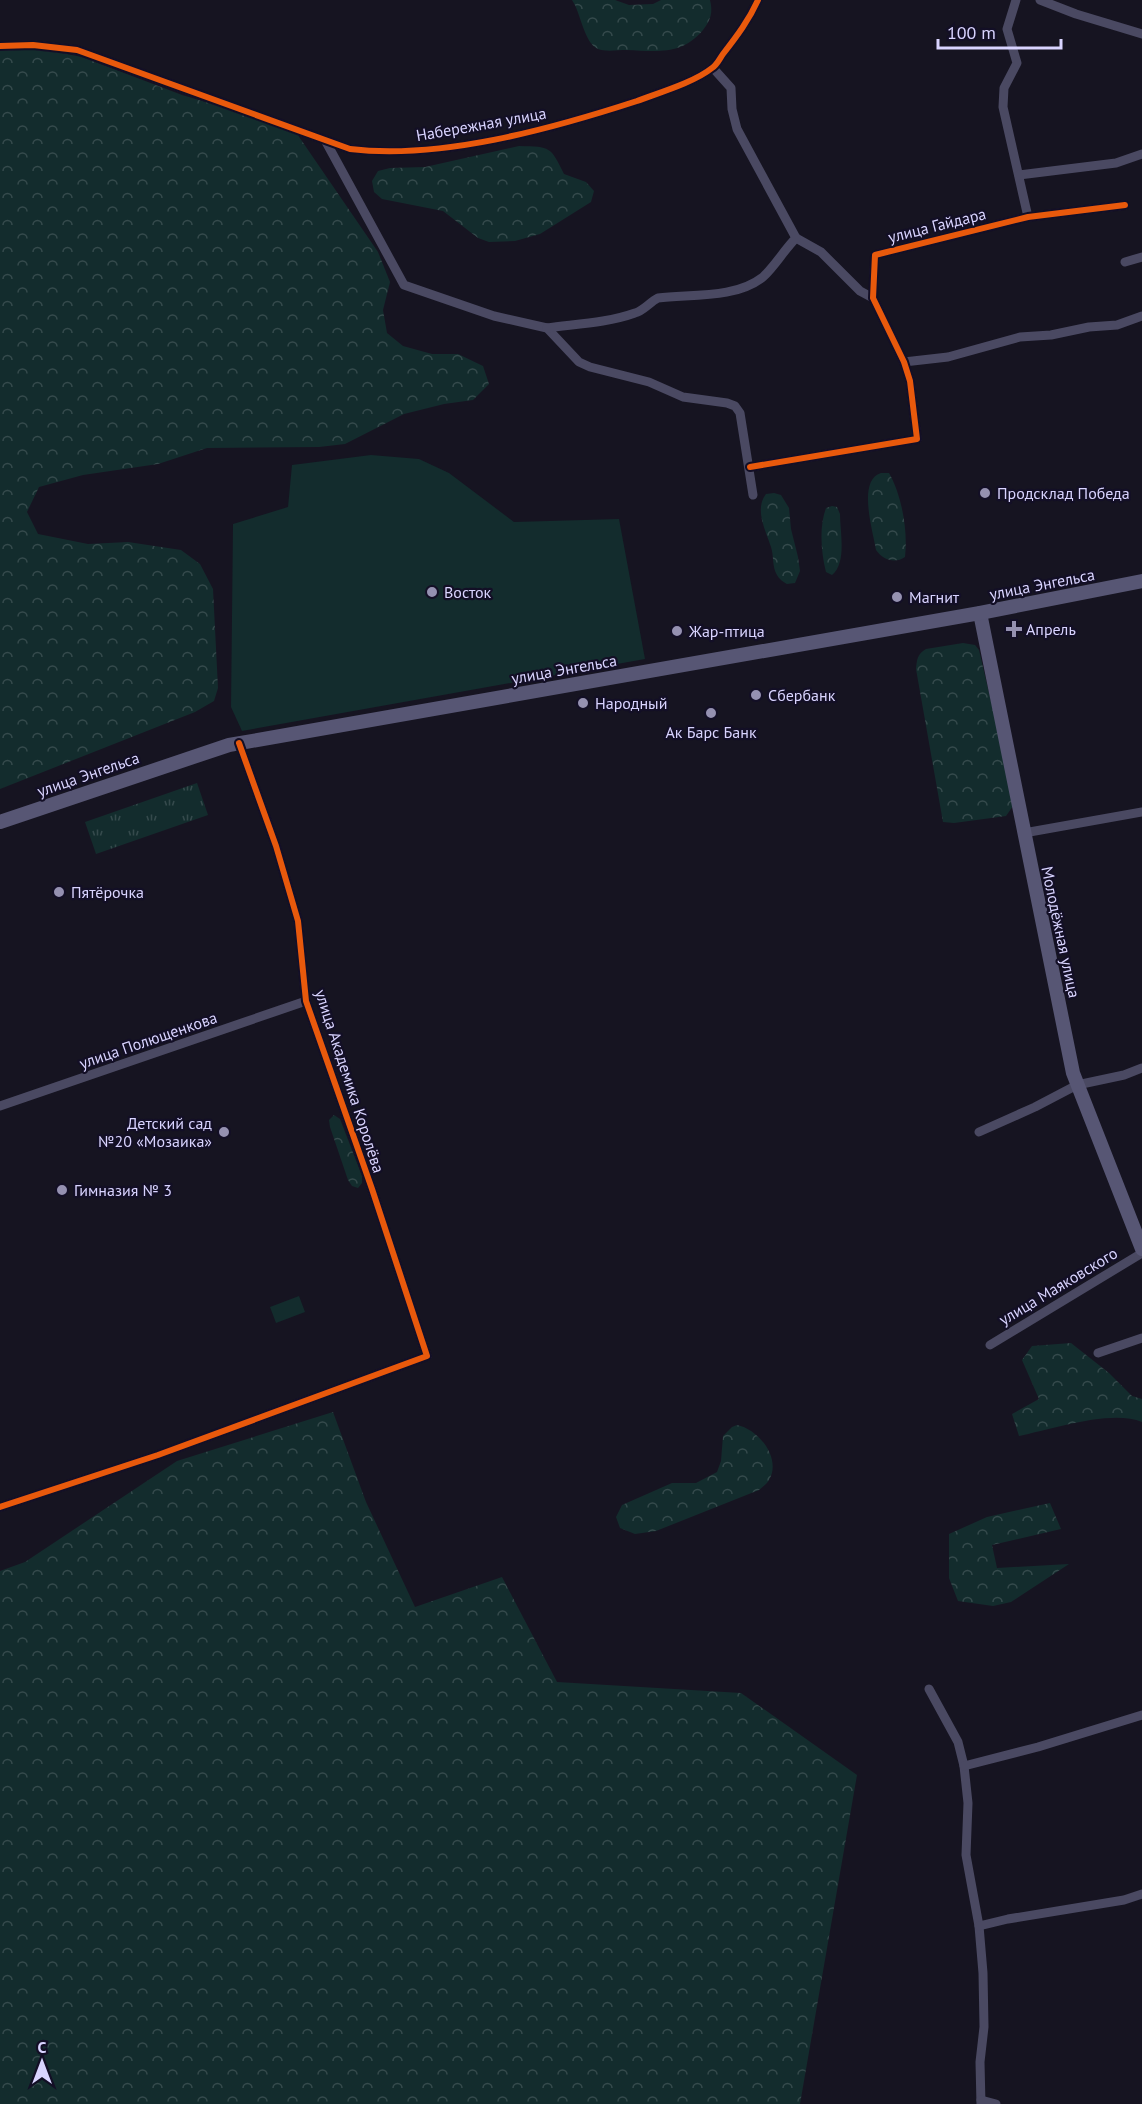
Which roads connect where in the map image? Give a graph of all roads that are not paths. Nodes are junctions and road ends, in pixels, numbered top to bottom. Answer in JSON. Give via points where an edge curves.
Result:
{"nodes":[{"id":1,"x":758,"y":0,"type":"edge"},
{"id":2,"x":1016,"y":0,"type":"edge"},
{"id":3,"x":1040,"y":0,"type":"edge"},
{"id":4,"x":1142,"y":34,"type":"edge"},
{"id":5,"x":0,"y":46,"type":"edge"},
{"id":6,"x":713,"y":68,"type":"junction"},
{"id":7,"x":325,"y":140,"type":"junction"},
{"id":8,"x":1142,"y":154,"type":"edge"},
{"id":9,"x":1019,"y":176,"type":"junction"},
{"id":10,"x":1125,"y":206,"type":"dead end"},
{"id":11,"x":1028,"y":217,"type":"junction"},
{"id":12,"x":796,"y":238,"type":"junction"},
{"id":13,"x":1142,"y":257,"type":"edge"},
{"id":14,"x":1125,"y":262,"type":"dead end"},
{"id":15,"x":873,"y":298,"type":"junction"},
{"id":16,"x":1142,"y":316,"type":"edge"},
{"id":17,"x":547,"y":328,"type":"junction"},
{"id":18,"x":904,"y":362,"type":"junction"},
{"id":19,"x":750,"y":467,"type":"junction"},
{"id":20,"x":753,"y":495,"type":"dead end"},
{"id":21,"x":1142,"y":581,"type":"edge"},
{"id":22,"x":980,"y":613,"type":"junction"},
{"id":23,"x":239,"y":743,"type":"junction"},
{"id":24,"x":1142,"y":812,"type":"edge"},
{"id":25,"x":0,"y":822,"type":"edge"},
{"id":26,"x":1024,"y":833,"type":"junction"},
{"id":27,"x":306,"y":1001,"type":"junction"},
{"id":28,"x":1142,"y":1068,"type":"edge"},
{"id":29,"x":1077,"y":1085,"type":"junction"},
{"id":30,"x":0,"y":1106,"type":"edge"},
{"id":31,"x":979,"y":1132,"type":"dead end"},
{"id":32,"x":1142,"y":1251,"type":"edge"},
{"id":33,"x":1142,"y":1338,"type":"edge"},
{"id":34,"x":990,"y":1345,"type":"dead end"},
{"id":35,"x":1098,"y":1353,"type":"dead end"},
{"id":36,"x":0,"y":1508,"type":"edge"},
{"id":37,"x":929,"y":1689,"type":"dead end"},
{"id":38,"x":1142,"y":1715,"type":"edge"},
{"id":39,"x":964,"y":1766,"type":"junction"},
{"id":40,"x":1142,"y":1894,"type":"edge"},
{"id":41,"x":979,"y":1926,"type":"junction"},
{"id":42,"x":981,"y":2102,"type":"edge"},
{"id":43,"x":996,"y":2104,"type":"edge"}],
"edges":[{"from":1,"to":6,"type":"street","name":"Набережная улица","via":[[748,22]]},
{"from":2,"to":9,"type":"street","via":[[1007,29],[1017,63],[1004,88],[1003,107]]},
{"from":3,"to":4,"type":"street"},
{"from":5,"to":7,"type":"street","name":"Набережная улица","via":[[77,50]]},
{"from":6,"to":7,"type":"street","name":"Набережная улица","via":[[684,83],[579,120],[508,136],[441,148],[379,152],[350,149]]},
{"from":6,"to":12,"type":"street","via":[[731,88],[737,129]]},
{"from":7,"to":17,"type":"street","via":[[404,285],[494,316]]},
{"from":8,"to":9,"type":"street","via":[[1116,163]]},
{"from":9,"to":11,"type":"street"},
{"from":10,"to":11,"type":"street","name":"улица Гайдара"},
{"from":11,"to":15,"type":"street","name":"улица Гайдара","via":[[875,255]]},
{"from":12,"to":15,"type":"street","name":"улица Гайдара","via":[[821,252],[860,291]]},
{"from":12,"to":17,"type":"street","via":[[763,277],[750,285],[658,298],[638,313]]},
{"from":13,"to":14,"type":"street"},
{"from":15,"to":18,"type":"street","name":"улица Гайдара"},
{"from":16,"to":18,"type":"street","via":[[1117,325],[1020,336],[948,357]]},
{"from":17,"to":19,"type":"street","via":[[579,362],[590,367],[649,382],[682,397],[735,406],[740,413]]},
{"from":18,"to":19,"type":"street","name":"улица Гайдара","via":[[917,439]]},
{"from":19,"to":20,"type":"street"},
{"from":21,"to":22,"type":"main road","name":"улица Энгельса"},
{"from":22,"to":23,"type":"main road","name":"улица Энгельса"},
{"from":22,"to":26,"type":"main road","name":"Молодёжная улица"},
{"from":23,"to":25,"type":"main road","name":"улица Энгельса"},
{"from":23,"to":27,"type":"street","name":"улица Академика Королёва","via":[[276,846],[297,921]]},
{"from":24,"to":26,"type":"street"},
{"from":26,"to":29,"type":"main road","name":"Молодёжная улица"},
{"from":27,"to":30,"type":"street","name":"улица Полющенкова"},
{"from":27,"to":36,"type":"street","name":"улица Академика Королёва","via":[[427,1356],[158,1455]]},
{"from":28,"to":29,"type":"street"},
{"from":29,"to":31,"type":"street"},
{"from":29,"to":32,"type":"main road","name":"Молодёжная улица"},
{"from":32,"to":34,"type":"street","name":"улица Маяковского"},
{"from":33,"to":35,"type":"street"},
{"from":37,"to":39,"type":"street","via":[[958,1742]]},
{"from":38,"to":39,"type":"street","via":[[1038,1748]]},
{"from":39,"to":41,"type":"street","via":[[968,1803],[966,1855]]},
{"from":40,"to":41,"type":"street"},
{"from":41,"to":42,"type":"street","via":[[984,2006]]},
{"from":42,"to":43,"type":"street"}]}
